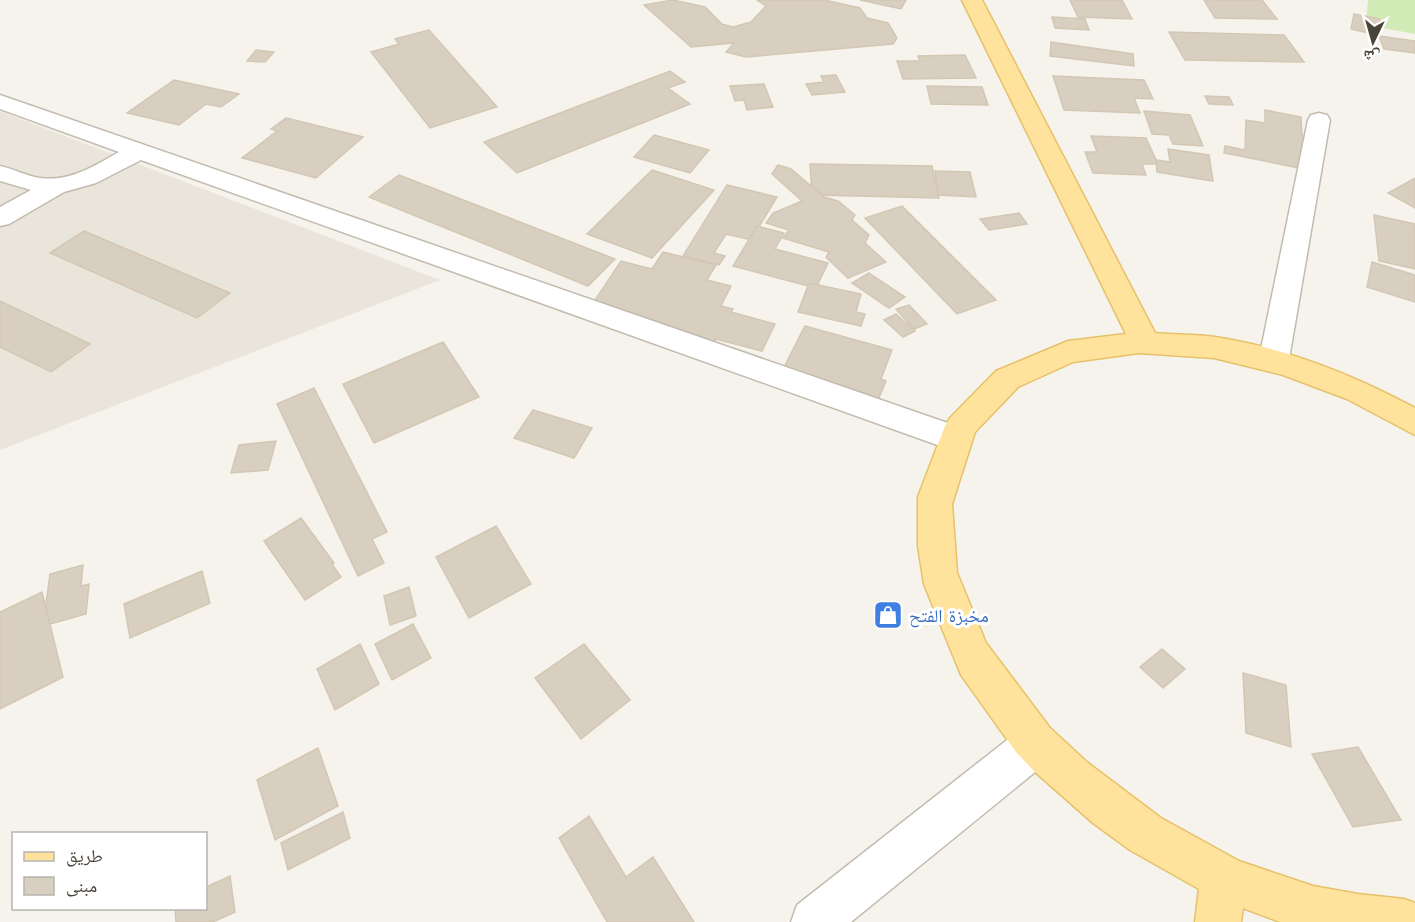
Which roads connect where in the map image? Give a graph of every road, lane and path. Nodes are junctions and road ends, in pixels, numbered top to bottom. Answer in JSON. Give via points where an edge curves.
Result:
{"nodes":[{"id":1,"x":972,"y":0,"type":"edge"},
{"id":2,"x":0,"y":102,"type":"edge"},
{"id":3,"x":1319,"y":120,"type":"dead end"},
{"id":4,"x":139,"y":151,"type":"junction"},
{"id":5,"x":0,"y":173,"type":"edge"},
{"id":6,"x":54,"y":188,"type":"junction"},
{"id":7,"x":0,"y":218,"type":"edge"},
{"id":8,"x":1144,"y":340,"type":"junction"},
{"id":9,"x":1274,"y":359,"type":"junction"},
{"id":10,"x":1411,"y":415,"type":"edge"},
{"id":11,"x":954,"y":438,"type":"junction"},
{"id":12,"x":1036,"y":744,"type":"junction"},
{"id":13,"x":1223,"y":878,"type":"junction"},
{"id":14,"x":813,"y":922,"type":"edge"},
{"id":15,"x":1218,"y":922,"type":"edge"},
{"id":16,"x":1404,"y":922,"type":"edge"}],
"edges":[{"from":1,"to":8,"type":"main road"},
{"from":2,"to":4,"type":"street"},
{"from":3,"to":9,"type":"street"},
{"from":4,"to":6,"type":"street","via":[[77,184]]},
{"from":4,"to":11,"type":"street"},
{"from":5,"to":6,"type":"street","via":[[28,185]]},
{"from":6,"to":7,"type":"street"},
{"from":8,"to":9,"type":"main road","via":[[1207,345]]},
{"from":8,"to":11,"type":"main road","via":[[1083,348],[1030,366],[986,396]]},
{"from":9,"to":10,"type":"main road","via":[[1339,382]]},
{"from":11,"to":12,"type":"main road","via":[[935,499],[939,573],[972,657]]},
{"from":12,"to":13,"type":"main road","via":[[1113,814]]},
{"from":12,"to":14,"type":"street"},
{"from":13,"to":15,"type":"main road"},
{"from":13,"to":16,"type":"main road","via":[[1286,903],[1366,920]]}]}
